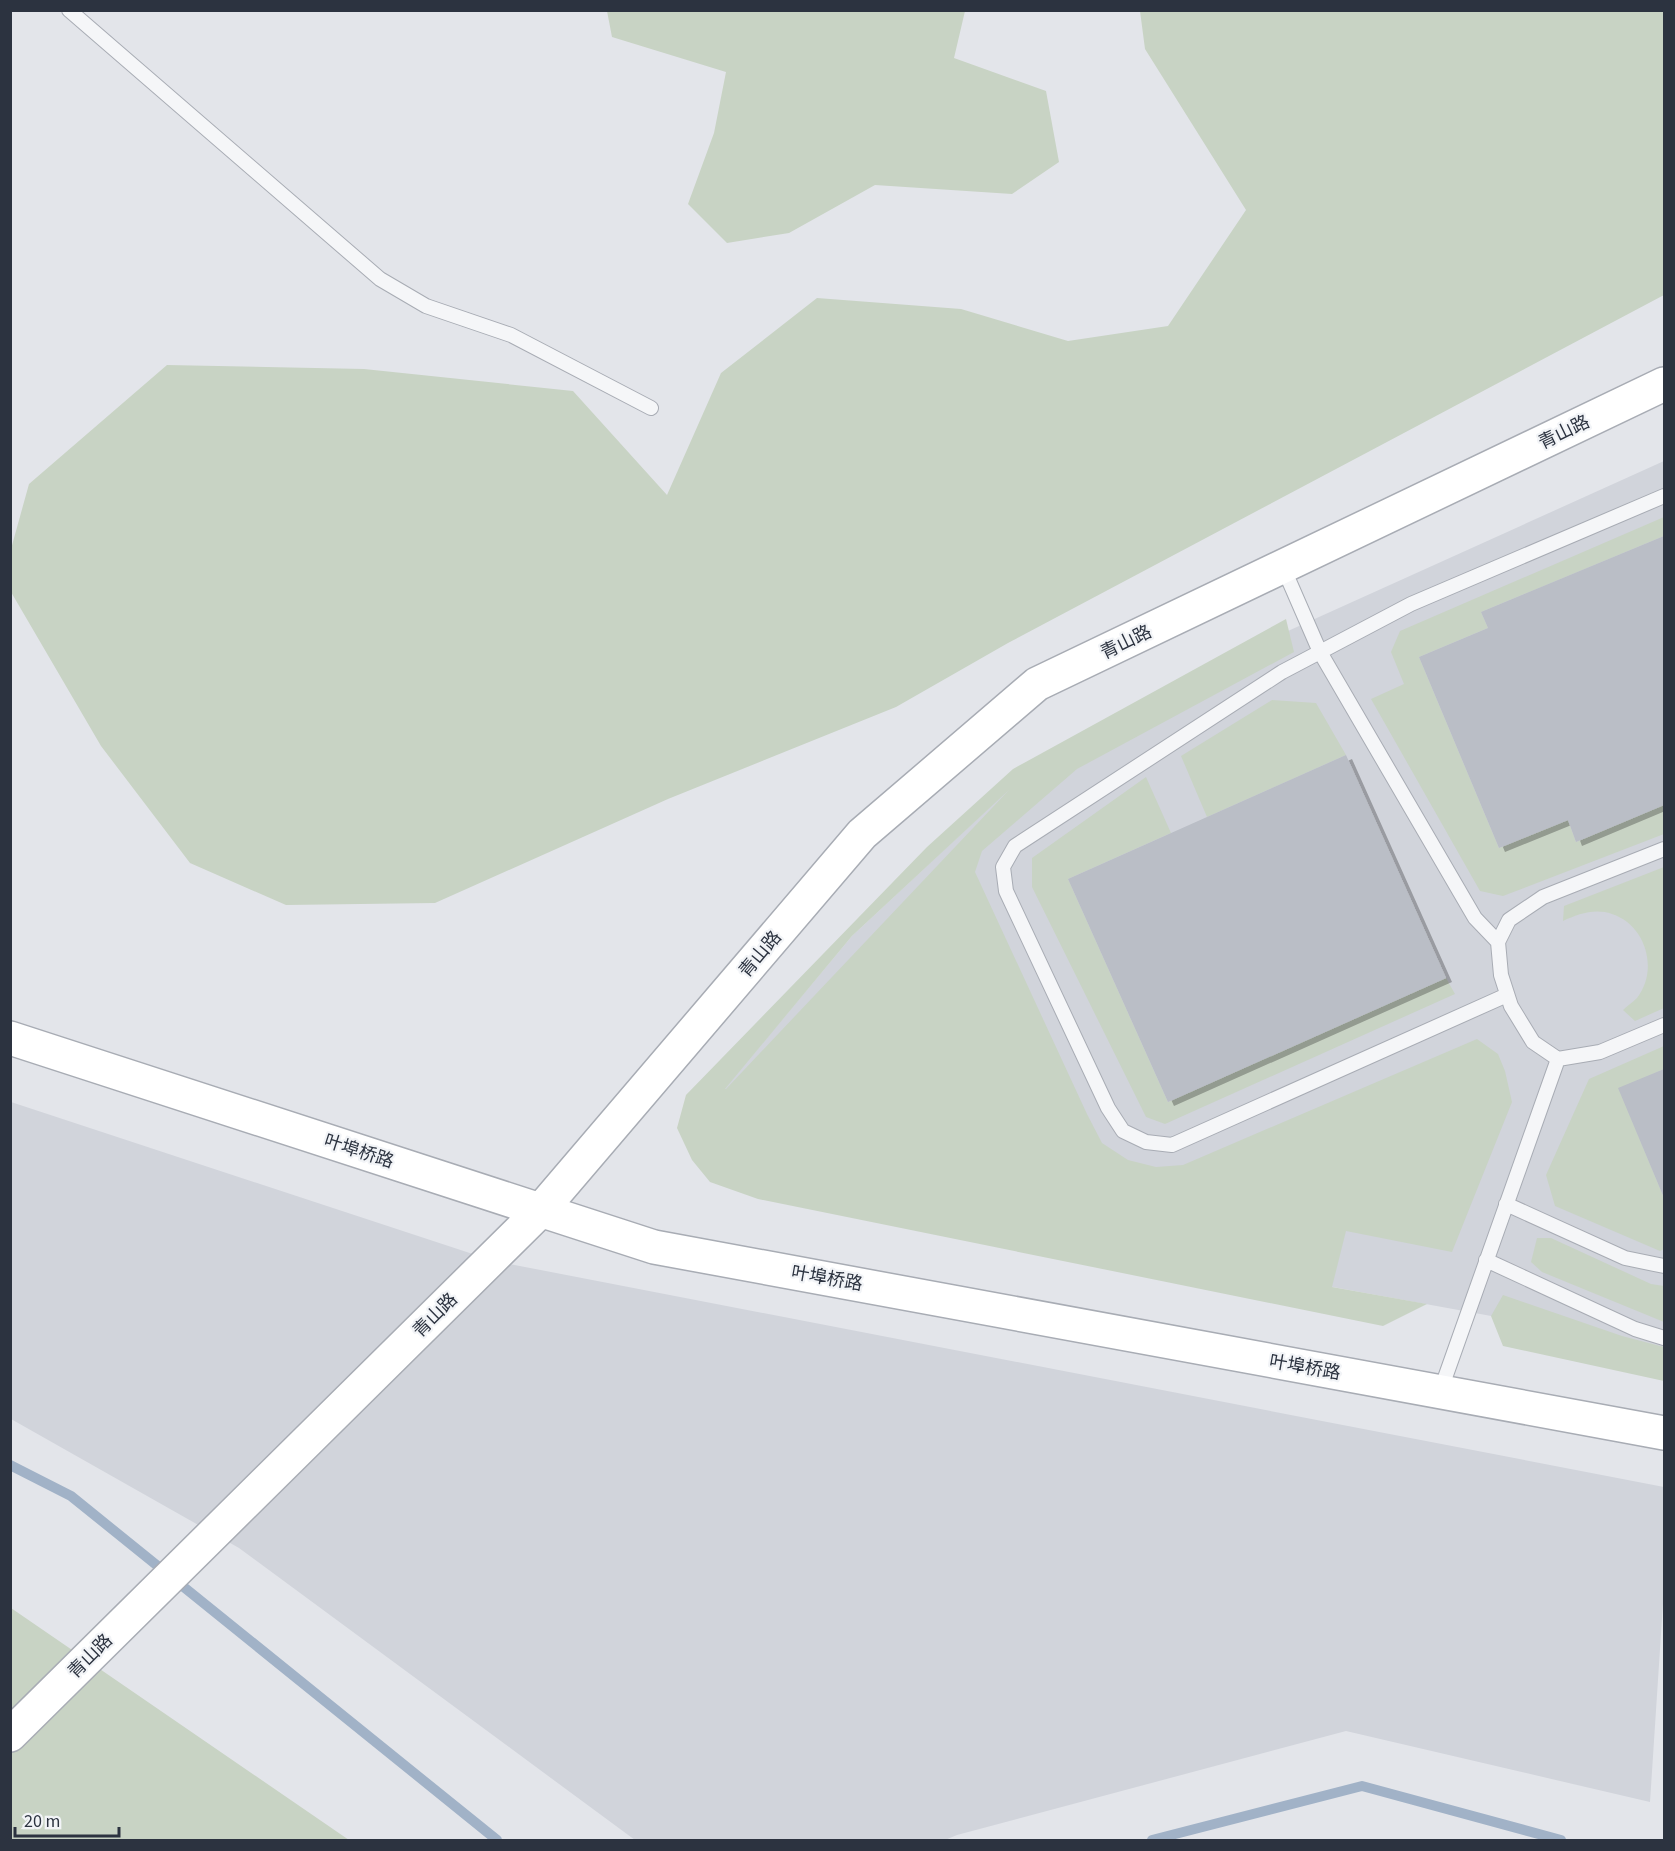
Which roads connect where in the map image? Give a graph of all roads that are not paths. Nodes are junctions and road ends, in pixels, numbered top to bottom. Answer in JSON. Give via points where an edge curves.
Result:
{"nodes":[{"id":1,"x":69,"y":10,"type":"edge"},
{"id":2,"x":1665,"y":384,"type":"edge"},
{"id":3,"x":651,"y":408,"type":"dead end"},
{"id":4,"x":1665,"y":496,"type":"edge"},
{"id":5,"x":1282,"y":567,"type":"junction"},
{"id":6,"x":1320,"y":652,"type":"junction"},
{"id":7,"x":1665,"y":849,"type":"edge"},
{"id":8,"x":1498,"y":942,"type":"junction"},
{"id":9,"x":1507,"y":995,"type":"junction"},
{"id":10,"x":1665,"y":1025,"type":"edge"},
{"id":11,"x":10,"y":1038,"type":"edge"},
{"id":12,"x":1558,"y":1059,"type":"junction"},
{"id":13,"x":1506,"y":1204,"type":"junction"},
{"id":14,"x":541,"y":1210,"type":"junction"},
{"id":15,"x":1486,"y":1260,"type":"junction"},
{"id":16,"x":1665,"y":1266,"type":"edge"},
{"id":17,"x":1665,"y":1338,"type":"edge"},
{"id":18,"x":1440,"y":1392,"type":"junction"},
{"id":19,"x":1665,"y":1433,"type":"edge"},
{"id":20,"x":10,"y":1735,"type":"edge"}],
"edges":[{"from":1,"to":3,"type":"lane","via":[[380,279],[426,306],[511,335]]},
{"from":2,"to":5,"type":"street","name":"青山路"},
{"from":4,"to":6,"type":"lane","via":[[1411,604]]},
{"from":5,"to":6,"type":"lane"},
{"from":5,"to":14,"type":"street","name":"青山路","via":[[1037,684],[862,834]]},
{"from":6,"to":8,"type":"lane","via":[[1475,918]]},
{"from":6,"to":9,"type":"lane","via":[[1282,672],[1015,846],[1003,867],[1006,891],[1108,1108],[1123,1131],[1146,1142],[1172,1145]]},
{"from":7,"to":8,"type":"lane","via":[[1543,897],[1509,920]]},
{"from":8,"to":9,"type":"lane"},
{"from":9,"to":12,"type":"lane","via":[[1533,1042]]},
{"from":10,"to":12,"type":"lane","via":[[1600,1052]]},
{"from":11,"to":14,"type":"street","name":"叶埠桥路"},
{"from":12,"to":13,"type":"lane"},
{"from":13,"to":15,"type":"lane"},
{"from":13,"to":16,"type":"lane","via":[[1625,1258]]},
{"from":14,"to":18,"type":"street","name":"叶埠桥路","via":[[654,1247]]},
{"from":14,"to":20,"type":"street","name":"青山路"},
{"from":15,"to":17,"type":"lane","via":[[1635,1329]]},
{"from":15,"to":18,"type":"lane"},
{"from":18,"to":19,"type":"street","name":"叶埠桥路"}]}
